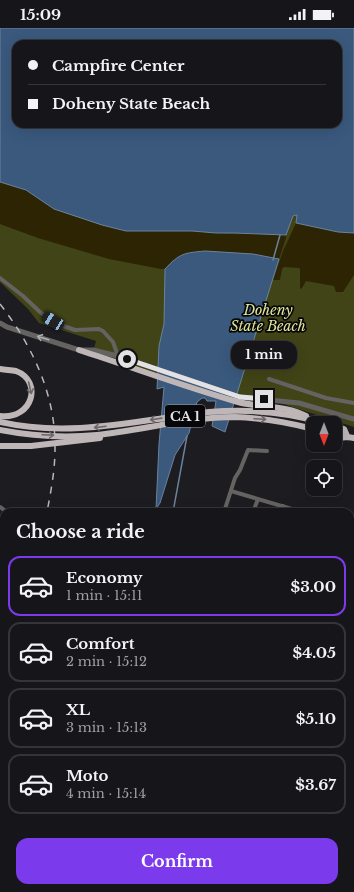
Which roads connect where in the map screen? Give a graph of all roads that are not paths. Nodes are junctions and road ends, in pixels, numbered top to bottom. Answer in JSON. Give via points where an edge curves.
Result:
{"nodes":[{"id":1,"x":0,"y":278,"type":"edge"},
{"id":2,"x":0,"y":323,"type":"edge"},
{"id":3,"x":79,"y":350,"type":"junction"},
{"id":4,"x":118,"y":356,"type":"junction"},
{"id":5,"x":0,"y":370,"type":"edge"},
{"id":6,"x":150,"y":370,"type":"junction"},
{"id":7,"x":269,"y":379,"type":"dead end"},
{"id":8,"x":239,"y":399,"type":"junction"},
{"id":9,"x":354,"y":403,"type":"edge"},
{"id":10,"x":236,"y":414,"type":"junction"},
{"id":11,"x":0,"y":416,"type":"edge"},
{"id":12,"x":306,"y":416,"type":"edge"},
{"id":13,"x":306,"y":419,"type":"edge"},
{"id":14,"x":354,"y":419,"type":"edge"},
{"id":15,"x":0,"y":422,"type":"edge"},
{"id":16,"x":306,"y":428,"type":"edge"},
{"id":17,"x":342,"y":428,"type":"edge"},
{"id":18,"x":0,"y":430,"type":"edge"},
{"id":19,"x":351,"y":437,"type":"edge"},
{"id":20,"x":66,"y":439,"type":"junction"},
{"id":21,"x":0,"y":446,"type":"edge"},
{"id":22,"x":267,"y":451,"type":"dead end"},
{"id":23,"x":231,"y":491,"type":"junction"},
{"id":24,"x":258,"y":499,"type":"junction"},
{"id":25,"x":283,"y":506,"type":"joint"},
{"id":26,"x":225,"y":508,"type":"edge"},
{"id":27,"x":255,"y":508,"type":"edge"},
{"id":28,"x":289,"y":508,"type":"edge"}],
"edges":[{"from":1,"to":4,"type":"street","via":[[58,324],[75,330],[103,331],[113,342]]},
{"from":3,"to":2,"type":"street","one_way":true},
{"from":3,"to":4,"type":"street","via":[[93,350]]},
{"from":3,"to":6,"type":"highway"},
{"from":4,"to":6,"type":"street"},
{"from":5,"to":11,"type":"highway","one_way":true,"via":[[15,371],[24,376],[30,385],[31,395],[28,406],[20,413]]},
{"from":6,"to":8,"type":"highway"},
{"from":7,"to":9,"type":"street","via":[[326,398]]},
{"from":8,"to":12,"type":"highway","via":[[298,412]]},
{"from":8,"to":14,"type":"street","via":[[299,403]]},
{"from":10,"to":13,"type":"highway","via":[[275,413]]},
{"from":10,"to":15,"type":"highway","number":"CA 1","one_way":true,"via":[[210,412],[94,428],[66,429]]},
{"from":10,"to":16,"type":"highway","one_way":true},
{"from":10,"to":20,"type":"highway","number":"CA 1","via":[[135,431]]},
{"from":17,"to":19,"type":"highway"},
{"from":18,"to":20,"type":"highway","number":"CA 1","one_way":true},
{"from":20,"to":21,"type":"highway","via":[[31,446]]},
{"from":22,"to":23,"type":"street","via":[[248,450]]},
{"from":23,"to":24,"type":"street"},
{"from":23,"to":26,"type":"street"},
{"from":24,"to":25,"type":"street"},
{"from":24,"to":27,"type":"street"},
{"from":25,"to":28,"type":"street"}]}
